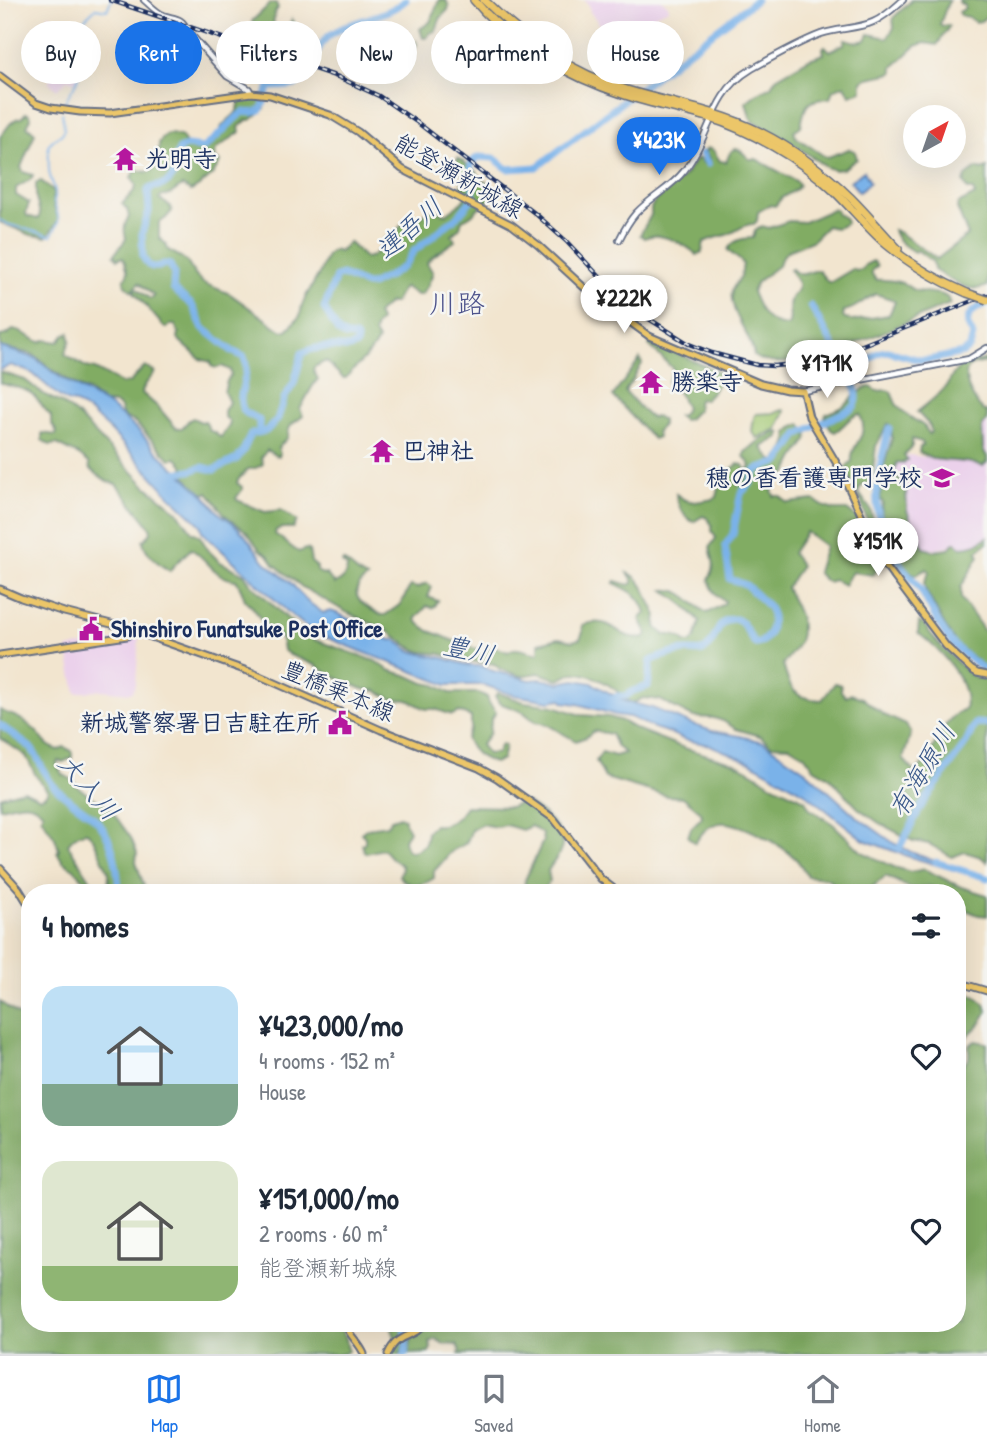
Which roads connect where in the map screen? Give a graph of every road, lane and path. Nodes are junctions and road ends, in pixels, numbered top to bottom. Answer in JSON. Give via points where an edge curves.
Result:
{"nodes":[{"id":1,"x":145,"y":0,"type":"edge"},
{"id":2,"x":903,"y":0,"type":"edge"},
{"id":3,"x":479,"y":1,"type":"edge"},
{"id":4,"x":0,"y":76,"type":"edge"},
{"id":5,"x":251,"y":93,"type":"junction"},
{"id":6,"x":712,"y":115,"type":"junction"},
{"id":7,"x":619,"y":240,"type":"dead end"},
{"id":8,"x":987,"y":300,"type":"edge"},
{"id":9,"x":987,"y":348,"type":"edge"},
{"id":10,"x":803,"y":390,"type":"junction"},
{"id":11,"x":0,"y":589,"type":"edge"},
{"id":12,"x":133,"y":631,"type":"junction"},
{"id":13,"x":0,"y":655,"type":"edge"},
{"id":14,"x":987,"y":675,"type":"edge"},
{"id":15,"x":0,"y":868,"type":"edge"},
{"id":16,"x":608,"y":884,"type":"edge"},
{"id":17,"x":21,"y":891,"type":"edge"},
{"id":18,"x":966,"y":985,"type":"edge"},
{"id":19,"x":987,"y":991,"type":"edge"},
{"id":20,"x":348,"y":1332,"type":"edge"},
{"id":21,"x":414,"y":1332,"type":"edge"},
{"id":22,"x":364,"y":1354,"type":"edge"},
{"id":23,"x":388,"y":1354,"type":"edge"}],
"edges":[{"from":1,"to":5,"type":"street","via":[[160,13],[182,21],[227,76]]},
{"from":2,"to":6,"type":"street","via":[[874,22],[819,35],[745,74],[726,91]]},
{"from":3,"to":6,"type":"highway","via":[[514,37],[579,77]]},
{"from":4,"to":5,"type":"main road","name":"能登瀬新城線","via":[[36,103],[80,112],[110,113]]},
{"from":5,"to":10,"type":"main road","name":"能登瀬新城線","via":[[330,115],[396,165],[512,225],[589,292],[649,336],[761,384]]},
{"from":6,"to":7,"type":"street","via":[[684,171],[638,211]]},
{"from":6,"to":8,"type":"highway","bridge":true,"via":[[808,170],[920,270]]},
{"from":9,"to":10,"type":"street","via":[[968,359]]},
{"from":10,"to":14,"type":"main road","via":[[812,422],[840,469],[883,562],[946,646],[972,670]]},
{"from":11,"to":12,"type":"main road","name":"豊橋乗本線"},
{"from":12,"to":13,"type":"main road","via":[[127,636]]},
{"from":12,"to":16,"type":"main road","name":"豊橋乗本線","via":[[253,673],[480,768],[554,819]]},
{"from":15,"to":17,"type":"main road"},
{"from":18,"to":19,"type":"main road"},
{"from":20,"to":22,"type":"main road"},
{"from":21,"to":23,"type":"main road","via":[[393,1343]]}]}
